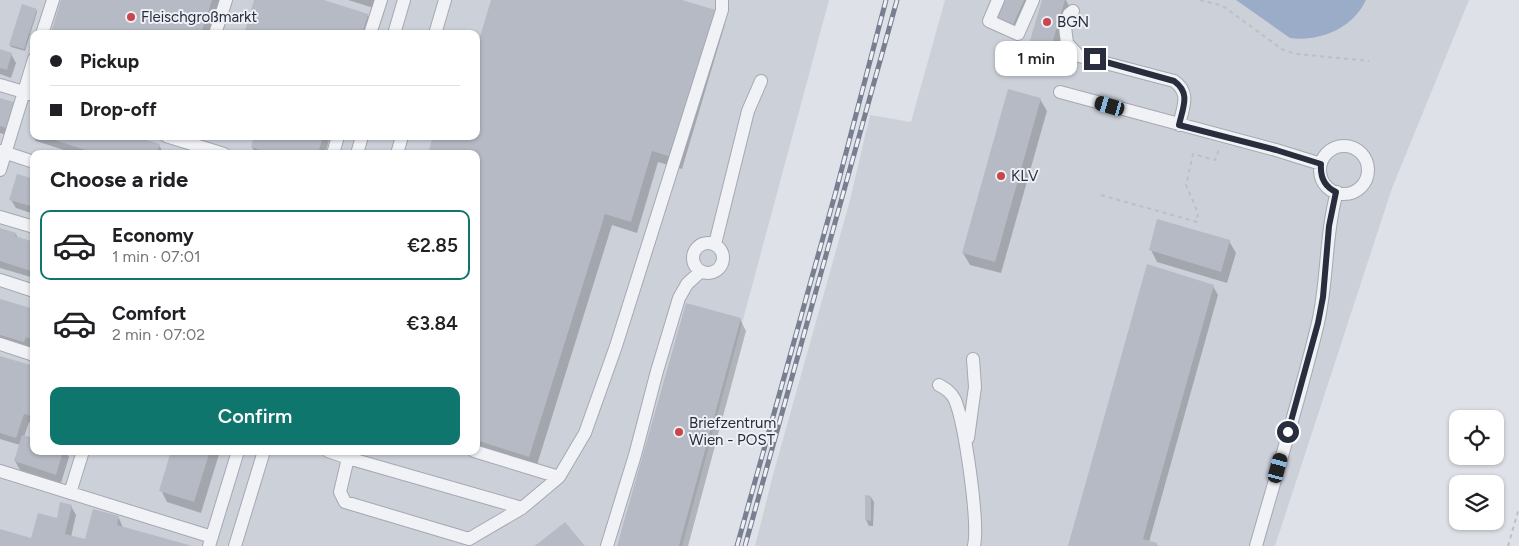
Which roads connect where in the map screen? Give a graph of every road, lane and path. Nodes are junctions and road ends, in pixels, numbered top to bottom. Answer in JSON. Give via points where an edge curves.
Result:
{"nodes":[{"id":1,"x":52,"y":0,"type":"edge"},
{"id":2,"x":226,"y":0,"type":"edge"},
{"id":3,"x":380,"y":0,"type":"edge"},
{"id":4,"x":404,"y":0,"type":"edge"},
{"id":5,"x":445,"y":0,"type":"edge"},
{"id":6,"x":722,"y":0,"type":"edge"},
{"id":7,"x":998,"y":0,"type":"edge"},
{"id":8,"x":1033,"y":0,"type":"edge"},
{"id":9,"x":1200,"y":0,"type":"edge"},
{"id":10,"x":1075,"y":5,"type":"edge"},
{"id":11,"x":43,"y":30,"type":"edge"},
{"id":12,"x":216,"y":30,"type":"edge"},
{"id":13,"x":371,"y":30,"type":"edge"},
{"id":14,"x":395,"y":30,"type":"edge"},
{"id":15,"x":435,"y":30,"type":"edge"},
{"id":16,"x":1369,"y":61,"type":"dead end"},
{"id":17,"x":761,"y":81,"type":"dead end"},
{"id":18,"x":0,"y":85,"type":"edge"},
{"id":19,"x":1060,"y":92,"type":"dead end"},
{"id":20,"x":28,"y":94,"type":"edge"},
{"id":21,"x":1179,"y":125,"type":"junction"},
{"id":22,"x":185,"y":140,"type":"edge"},
{"id":23,"x":1221,"y":145,"type":"dead end"},
{"id":24,"x":213,"y":150,"type":"edge"},
{"id":25,"x":3,"y":152,"type":"edge"},
{"id":26,"x":30,"y":161,"type":"edge"},
{"id":27,"x":1321,"y":164,"type":"junction"},
{"id":28,"x":0,"y":170,"type":"edge"},
{"id":29,"x":1336,"y":192,"type":"junction"},
{"id":30,"x":1101,"y":195,"type":"dead end"},
{"id":31,"x":0,"y":217,"type":"edge"},
{"id":32,"x":30,"y":226,"type":"edge"},
{"id":33,"x":715,"y":244,"type":"junction"},
{"id":34,"x":700,"y":272,"type":"junction"},
{"id":35,"x":0,"y":280,"type":"edge"},
{"id":36,"x":30,"y":290,"type":"edge"},
{"id":37,"x":0,"y":344,"type":"edge"},
{"id":38,"x":30,"y":354,"type":"edge"},
{"id":39,"x":973,"y":359,"type":"dead end"},
{"id":40,"x":939,"y":385,"type":"dead end"},
{"id":41,"x":967,"y":451,"type":"junction"},
{"id":42,"x":480,"y":453,"type":"edge"},
{"id":43,"x":82,"y":455,"type":"edge"},
{"id":44,"x":237,"y":455,"type":"edge"},
{"id":45,"x":263,"y":455,"type":"edge"},
{"id":46,"x":347,"y":455,"type":"edge"},
{"id":47,"x":0,"y":471,"type":"edge"},
{"id":48,"x":560,"y":478,"type":"junction"},
{"id":49,"x":70,"y":493,"type":"junction"},
{"id":50,"x":522,"y":508,"type":"junction"},
{"id":51,"x":1519,"y":508,"type":"edge"},
{"id":52,"x":210,"y":541,"type":"edge"},
{"id":53,"x":235,"y":546,"type":"edge"},
{"id":54,"x":607,"y":546,"type":"edge"},
{"id":55,"x":974,"y":546,"type":"edge"},
{"id":56,"x":1256,"y":546,"type":"edge"},
{"id":57,"x":1508,"y":546,"type":"edge"}],
"edges":[{"from":1,"to":11,"type":"street"},
{"from":2,"to":12,"type":"street"},
{"from":3,"to":13,"type":"street"},
{"from":4,"to":14,"type":"street"},
{"from":5,"to":15,"type":"street"},
{"from":6,"to":48,"type":"street","via":[[722,10],[616,346],[585,433]]},
{"from":7,"to":8,"type":"street","via":[[989,21],[1018,34]]},
{"from":9,"to":16,"type":"path","via":[[1222,6],[1283,50]]},
{"from":10,"to":21,"type":"street","via":[[1076,15],[1072,29],[1067,33],[1067,43],[1076,52],[1174,81],[1181,86],[1185,96]]},
{"from":17,"to":33,"type":"street","via":[[748,111]]},
{"from":18,"to":20,"type":"street"},
{"from":19,"to":21,"type":"street"},
{"from":20,"to":25,"type":"street"},
{"from":21,"to":27,"type":"street"},
{"from":22,"to":24,"type":"street"},
{"from":23,"to":30,"type":"path","via":[[1215,160],[1193,154],[1186,185],[1198,213],[1196,222]]},
{"from":25,"to":26,"type":"street"},
{"from":25,"to":28,"type":"street"},
{"from":27,"to":29,"type":"street","via":[[1323,180]]},
{"from":27,"to":29,"type":"street","via":[[1329,151],[1336,147],[1358,150],[1364,156],[1368,171],[1362,185],[1349,193]]},
{"from":29,"to":56,"type":"street","via":[[1318,323]]},
{"from":31,"to":32,"type":"street"},
{"from":33,"to":34,"type":"street","via":[[704,243],[695,249],[692,259]]},
{"from":33,"to":34,"type":"street","via":[[722,251],[722,266],[715,272]]},
{"from":34,"to":54,"type":"street","via":[[687,284],[679,298]]},
{"from":35,"to":36,"type":"street"},
{"from":37,"to":38,"type":"street"},
{"from":39,"to":41,"type":"street","via":[[975,387]]},
{"from":40,"to":41,"type":"street","via":[[955,400]]},
{"from":41,"to":55,"type":"street"},
{"from":42,"to":48,"type":"street"},
{"from":43,"to":49,"type":"street"},
{"from":44,"to":52,"type":"street"},
{"from":45,"to":53,"type":"street"},
{"from":46,"to":50,"type":"street"},
{"from":46,"to":50,"type":"street","via":[[340,492],[345,502],[456,537],[469,539]]},
{"from":47,"to":49,"type":"street"},
{"from":48,"to":50,"type":"street"},
{"from":49,"to":52,"type":"street"},
{"from":51,"to":57,"type":"path"}]}
